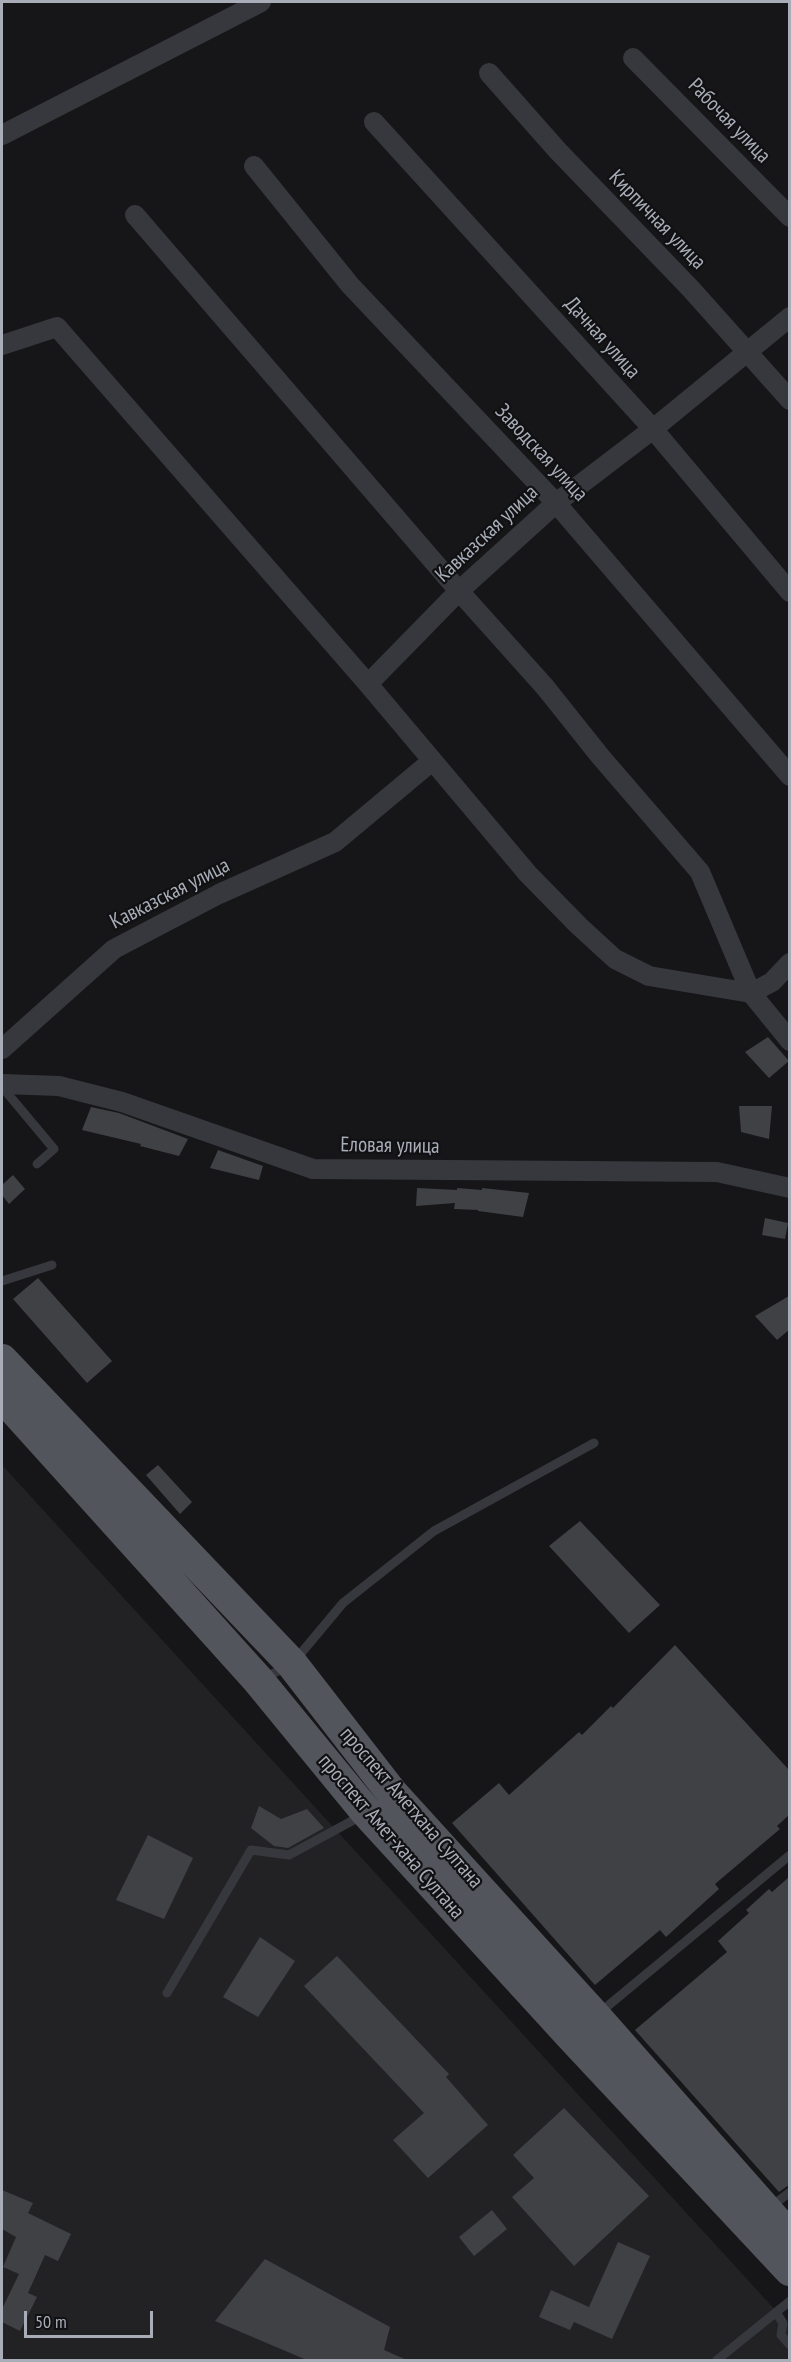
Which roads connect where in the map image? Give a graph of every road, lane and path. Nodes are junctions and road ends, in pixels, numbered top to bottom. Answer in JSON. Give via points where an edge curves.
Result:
{"nodes":[{"id":1,"x":261,"y":2,"type":"edge"},
{"id":2,"x":633,"y":58,"type":"dead end"},
{"id":3,"x":489,"y":73,"type":"dead end"},
{"id":4,"x":374,"y":122,"type":"dead end"},
{"id":5,"x":2,"y":135,"type":"edge"},
{"id":6,"x":254,"y":166,"type":"dead end"},
{"id":7,"x":135,"y":214,"type":"dead end"},
{"id":8,"x":789,"y":217,"type":"edge"},
{"id":9,"x":789,"y":317,"type":"edge"},
{"id":10,"x":2,"y":345,"type":"edge"},
{"id":11,"x":747,"y":353,"type":"junction"},
{"id":12,"x":789,"y":400,"type":"edge"},
{"id":13,"x":653,"y":429,"type":"junction"},
{"id":14,"x":556,"y":503,"type":"junction"},
{"id":15,"x":459,"y":591,"type":"junction"},
{"id":16,"x":789,"y":592,"type":"edge"},
{"id":17,"x":368,"y":684,"type":"junction"},
{"id":18,"x":432,"y":760,"type":"junction"},
{"id":19,"x":789,"y":776,"type":"edge"},
{"id":20,"x":789,"y":963,"type":"edge"},
{"id":21,"x":751,"y":993,"type":"junction"},
{"id":22,"x":789,"y":1041,"type":"edge"},
{"id":23,"x":2,"y":1048,"type":"edge"},
{"id":24,"x":2,"y":1085,"type":"edge"},
{"id":25,"x":37,"y":1164,"type":"dead end"},
{"id":26,"x":789,"y":1188,"type":"edge"},
{"id":27,"x":51,"y":1265,"type":"dead end"},
{"id":28,"x":2,"y":1281,"type":"edge"},
{"id":29,"x":2,"y":1360,"type":"edge"},
{"id":30,"x":2,"y":1395,"type":"edge"},
{"id":31,"x":594,"y":1443,"type":"dead end"},
{"id":32,"x":292,"y":1664,"type":"junction"},
{"id":33,"x":258,"y":1680,"type":"junction"},
{"id":34,"x":380,"y":1803,"type":"junction"},
{"id":35,"x":789,"y":1856,"type":"edge"},
{"id":36,"x":167,"y":1993,"type":"dead end"},
{"id":37,"x":583,"y":2026,"type":"junction"},
{"id":38,"x":768,"y":2209,"type":"edge"},
{"id":39,"x":789,"y":2237,"type":"edge"},
{"id":40,"x":789,"y":2270,"type":"edge"},
{"id":41,"x":789,"y":2301,"type":"edge"},
{"id":42,"x":776,"y":2312,"type":"junction"},
{"id":43,"x":789,"y":2345,"type":"edge"},
{"id":44,"x":717,"y":2361,"type":"edge"}],
"edges":[{"from":1,"to":5,"type":"street"},
{"from":2,"to":8,"type":"street","name":"Рабочая улица"},
{"from":3,"to":11,"type":"street","name":"Кирпичная улица"},
{"from":4,"to":13,"type":"street","name":"Дачная улица"},
{"from":6,"to":14,"type":"street","name":"Заводская улица","via":[[350,285]]},
{"from":7,"to":15,"type":"street"},
{"from":9,"to":11,"type":"street","name":"Кавказская улица"},
{"from":10,"to":17,"type":"street","via":[[57,327]]},
{"from":11,"to":12,"type":"street","name":"Кирпичная улица"},
{"from":11,"to":13,"type":"street","name":"Кавказская улица"},
{"from":13,"to":14,"type":"street","name":"Кавказская улица"},
{"from":13,"to":16,"type":"street","name":"Дачная улица"},
{"from":14,"to":15,"type":"street","name":"Кавказская улица"},
{"from":14,"to":19,"type":"street","name":"Заводская улица"},
{"from":15,"to":17,"type":"street","name":"Кавказская улица"},
{"from":15,"to":21,"type":"street","via":[[700,872]]},
{"from":17,"to":18,"type":"street"},
{"from":18,"to":21,"type":"street","via":[[528,874],[615,958],[649,976]]},
{"from":18,"to":23,"type":"street","name":"Кавказская улица","via":[[335,842],[219,894],[114,949]]},
{"from":20,"to":21,"type":"street","via":[[772,982]]},
{"from":21,"to":22,"type":"street"},
{"from":24,"to":25,"type":"lane","via":[[54,1149]]},
{"from":24,"to":26,"type":"street","name":"Еловая улица","via":[[59,1086],[122,1102],[313,1169],[717,1172]]},
{"from":27,"to":28,"type":"lane"},
{"from":29,"to":32,"type":"main road","name":"проспект Аметхана Султана"},
{"from":30,"to":33,"type":"main road","name":"проспект Амет-хана Султана"},
{"from":31,"to":32,"type":"lane","via":[[434,1531],[343,1603]]},
{"from":32,"to":33,"type":"lane"},
{"from":32,"to":34,"type":"main road","name":"проспект Аметхана Султана"},
{"from":33,"to":34,"type":"main road","name":"проспект Амет-хана Султана"},
{"from":34,"to":36,"type":"lane","via":[[289,1855],[251,1850]]},
{"from":34,"to":37,"type":"main road","name":"проспект Амет-хана Султана"},
{"from":35,"to":37,"type":"lane"},
{"from":37,"to":38,"type":"main road","name":"проспект Амет-хана Султана"},
{"from":38,"to":39,"type":"main road"},
{"from":38,"to":40,"type":"main road","name":"проспект Амет-хана Султана"},
{"from":41,"to":42,"type":"lane"},
{"from":42,"to":43,"type":"lane","via":[[783,2323],[781,2335]]},
{"from":42,"to":44,"type":"lane"}]}
